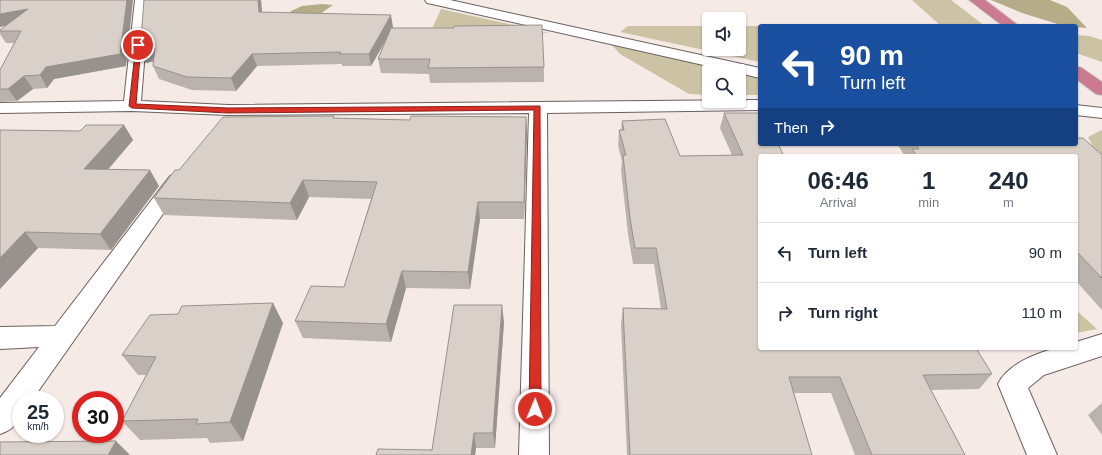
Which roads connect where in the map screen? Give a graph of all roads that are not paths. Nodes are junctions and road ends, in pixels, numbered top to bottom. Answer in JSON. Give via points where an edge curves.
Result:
{"nodes":[{"id":1,"x":142,"y":0,"type":"edge"},
{"id":2,"x":432,"y":0,"type":"edge"},
{"id":3,"x":976,"y":0,"type":"edge"},
{"id":4,"x":1009,"y":24,"type":"edge"},
{"id":5,"x":1078,"y":72,"type":"edge"},
{"id":6,"x":758,"y":73,"type":"edge"},
{"id":7,"x":1102,"y":90,"type":"edge"},
{"id":8,"x":758,"y":105,"type":"edge"},
{"id":9,"x":132,"y":106,"type":"junction"},
{"id":10,"x":0,"y":108,"type":"edge"},
{"id":11,"x":538,"y":108,"type":"junction"},
{"id":12,"x":228,"y":110,"type":"junction"},
{"id":13,"x":1078,"y":110,"type":"edge"},
{"id":14,"x":1102,"y":113,"type":"edge"},
{"id":15,"x":214,"y":130,"type":"edge"},
{"id":16,"x":190,"y":162,"type":"edge"},
{"id":17,"x":62,"y":336,"type":"junction"},
{"id":18,"x":0,"y":338,"type":"edge"},
{"id":19,"x":1102,"y":345,"type":"edge"},
{"id":20,"x":0,"y":421,"type":"edge"},
{"id":21,"x":534,"y":455,"type":"edge"},
{"id":22,"x":1042,"y":455,"type":"edge"}],
"edges":[{"from":1,"to":9,"type":"street"},
{"from":2,"to":6,"type":"street"},
{"from":3,"to":4,"type":"highway"},
{"from":5,"to":7,"type":"highway"},
{"from":8,"to":11,"type":"street"},
{"from":9,"to":10,"type":"street"},
{"from":9,"to":12,"type":"street"},
{"from":11,"to":12,"type":"street"},
{"from":11,"to":21,"type":"street"},
{"from":12,"to":15,"type":"street"},
{"from":13,"to":14,"type":"street"},
{"from":16,"to":17,"type":"street"},
{"from":17,"to":18,"type":"street"},
{"from":17,"to":20,"type":"street"},
{"from":19,"to":22,"type":"street","via":[[1035,367],[1012,384]]}]}
